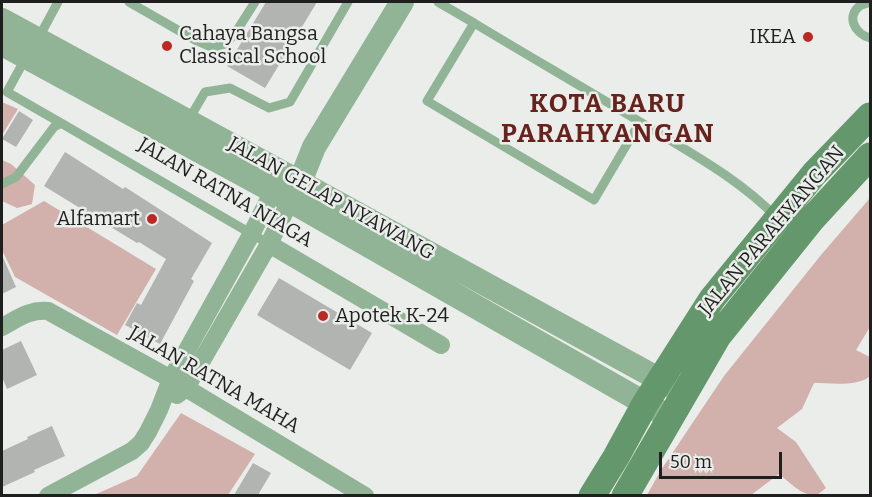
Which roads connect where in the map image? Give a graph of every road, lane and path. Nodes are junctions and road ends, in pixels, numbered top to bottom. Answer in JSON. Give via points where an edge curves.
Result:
{"nodes":[{"id":1,"x":58,"y":2,"type":"edge"},
{"id":2,"x":129,"y":2,"type":"edge"},
{"id":3,"x":255,"y":2,"type":"edge"},
{"id":4,"x":348,"y":2,"type":"edge"},
{"id":5,"x":402,"y":2,"type":"edge"},
{"id":6,"x":438,"y":2,"type":"edge"},
{"id":7,"x":870,"y":2,"type":"edge"},
{"id":8,"x":2,"y":20,"type":"edge"},
{"id":9,"x":474,"y":23,"type":"junction"},
{"id":10,"x":870,"y":38,"type":"edge"},
{"id":11,"x":2,"y":44,"type":"edge"},
{"id":12,"x":32,"y":48,"type":"junction"},
{"id":13,"x":870,"y":116,"type":"edge"},
{"id":14,"x":188,"y":121,"type":"junction"},
{"id":15,"x":640,"y":122,"type":"junction"},
{"id":16,"x":62,"y":123,"type":"junction"},
{"id":17,"x":870,"y":156,"type":"edge"},
{"id":18,"x":2,"y":184,"type":"edge"},
{"id":19,"x":287,"y":187,"type":"junction"},
{"id":20,"x":778,"y":219,"type":"junction"},
{"id":21,"x":252,"y":233,"type":"junction"},
{"id":22,"x":269,"y":244,"type":"junction"},
{"id":23,"x":2,"y":327,"type":"edge"},
{"id":24,"x":441,"y":345,"type":"dead end"},
{"id":25,"x":659,"y":380,"type":"junction"},
{"id":26,"x":178,"y":384,"type":"junction"},
{"id":27,"x":684,"y":393,"type":"junction"},
{"id":28,"x":645,"y":404,"type":"junction"},
{"id":29,"x":670,"y":417,"type":"junction"},
{"id":30,"x":48,"y":495,"type":"edge"},
{"id":31,"x":365,"y":495,"type":"edge"},
{"id":32,"x":592,"y":495,"type":"edge"},
{"id":33,"x":625,"y":495,"type":"edge"}],
"edges":[{"from":1,"to":12,"type":"lane"},
{"from":2,"to":3,"type":"lane","via":[[213,48],[234,35]]},
{"from":4,"to":14,"type":"lane","via":[[290,102],[269,108],[230,88],[205,92]]},
{"from":5,"to":19,"type":"street"},
{"from":6,"to":9,"type":"lane"},
{"from":7,"to":10,"type":"lane","via":[[857,10],[853,21],[858,33]]},
{"from":8,"to":12,"type":"street","name":"JALAN GELAP NYAWANG"},
{"from":9,"to":15,"type":"lane"},
{"from":9,"to":15,"type":"lane","via":[[427,101],[594,200]]},
{"from":11,"to":12,"type":"street","name":"JALAN GELAP NYAWANG"},
{"from":12,"to":14,"type":"street","name":"JALAN GELAP NYAWANG"},
{"from":12,"to":16,"type":"lane","name":"JALAN RATNA NIAGA","via":[[8,92]]},
{"from":12,"to":19,"type":"street","name":"JALAN GELAP NYAWANG"},
{"from":13,"to":20,"type":"main road","name":"JALAN PARAHYANGAN","via":[[814,174]]},
{"from":14,"to":19,"type":"street","name":"JALAN GELAP NYAWANG"},
{"from":15,"to":20,"type":"lane","via":[[736,182]]},
{"from":16,"to":18,"type":"lane","via":[[54,127],[16,177]]},
{"from":16,"to":21,"type":"lane","name":"JALAN RATNA NIAGA"},
{"from":17,"to":27,"type":"main road","name":"JALAN PARAHYANGAN","via":[[718,336]]},
{"from":19,"to":21,"type":"street"},
{"from":19,"to":22,"type":"street"},
{"from":19,"to":25,"type":"street","name":"JALAN GELAP NYAWANG"},
{"from":19,"to":28,"type":"street","name":"JALAN GELAP NYAWANG"},
{"from":20,"to":25,"type":"main road","name":"JALAN PARAHYANGAN","via":[[712,299]]},
{"from":21,"to":22,"type":"lane","name":"JALAN RATNA NIAGA"},
{"from":21,"to":26,"type":"street"},
{"from":22,"to":24,"type":"street","name":"JALAN RATNA NIAGA"},
{"from":22,"to":26,"type":"street"},
{"from":23,"to":26,"type":"street","name":"JALAN RATNA MAHA","via":[[26,313],[48,311]]},
{"from":25,"to":27,"type":"street"},
{"from":25,"to":28,"type":"main road","name":"JALAN PARAHYANGAN"},
{"from":26,"to":30,"type":"street","via":[[132,451]]},
{"from":26,"to":31,"type":"street","name":"JALAN RATNA MAHA"},
{"from":27,"to":29,"type":"main road","name":"JALAN PARAHYANGAN"},
{"from":28,"to":29,"type":"street"},
{"from":28,"to":32,"type":"main road","name":"JALAN PARAHYANGAN"},
{"from":29,"to":33,"type":"main road","name":"JALAN PARAHYANGAN"}]}
